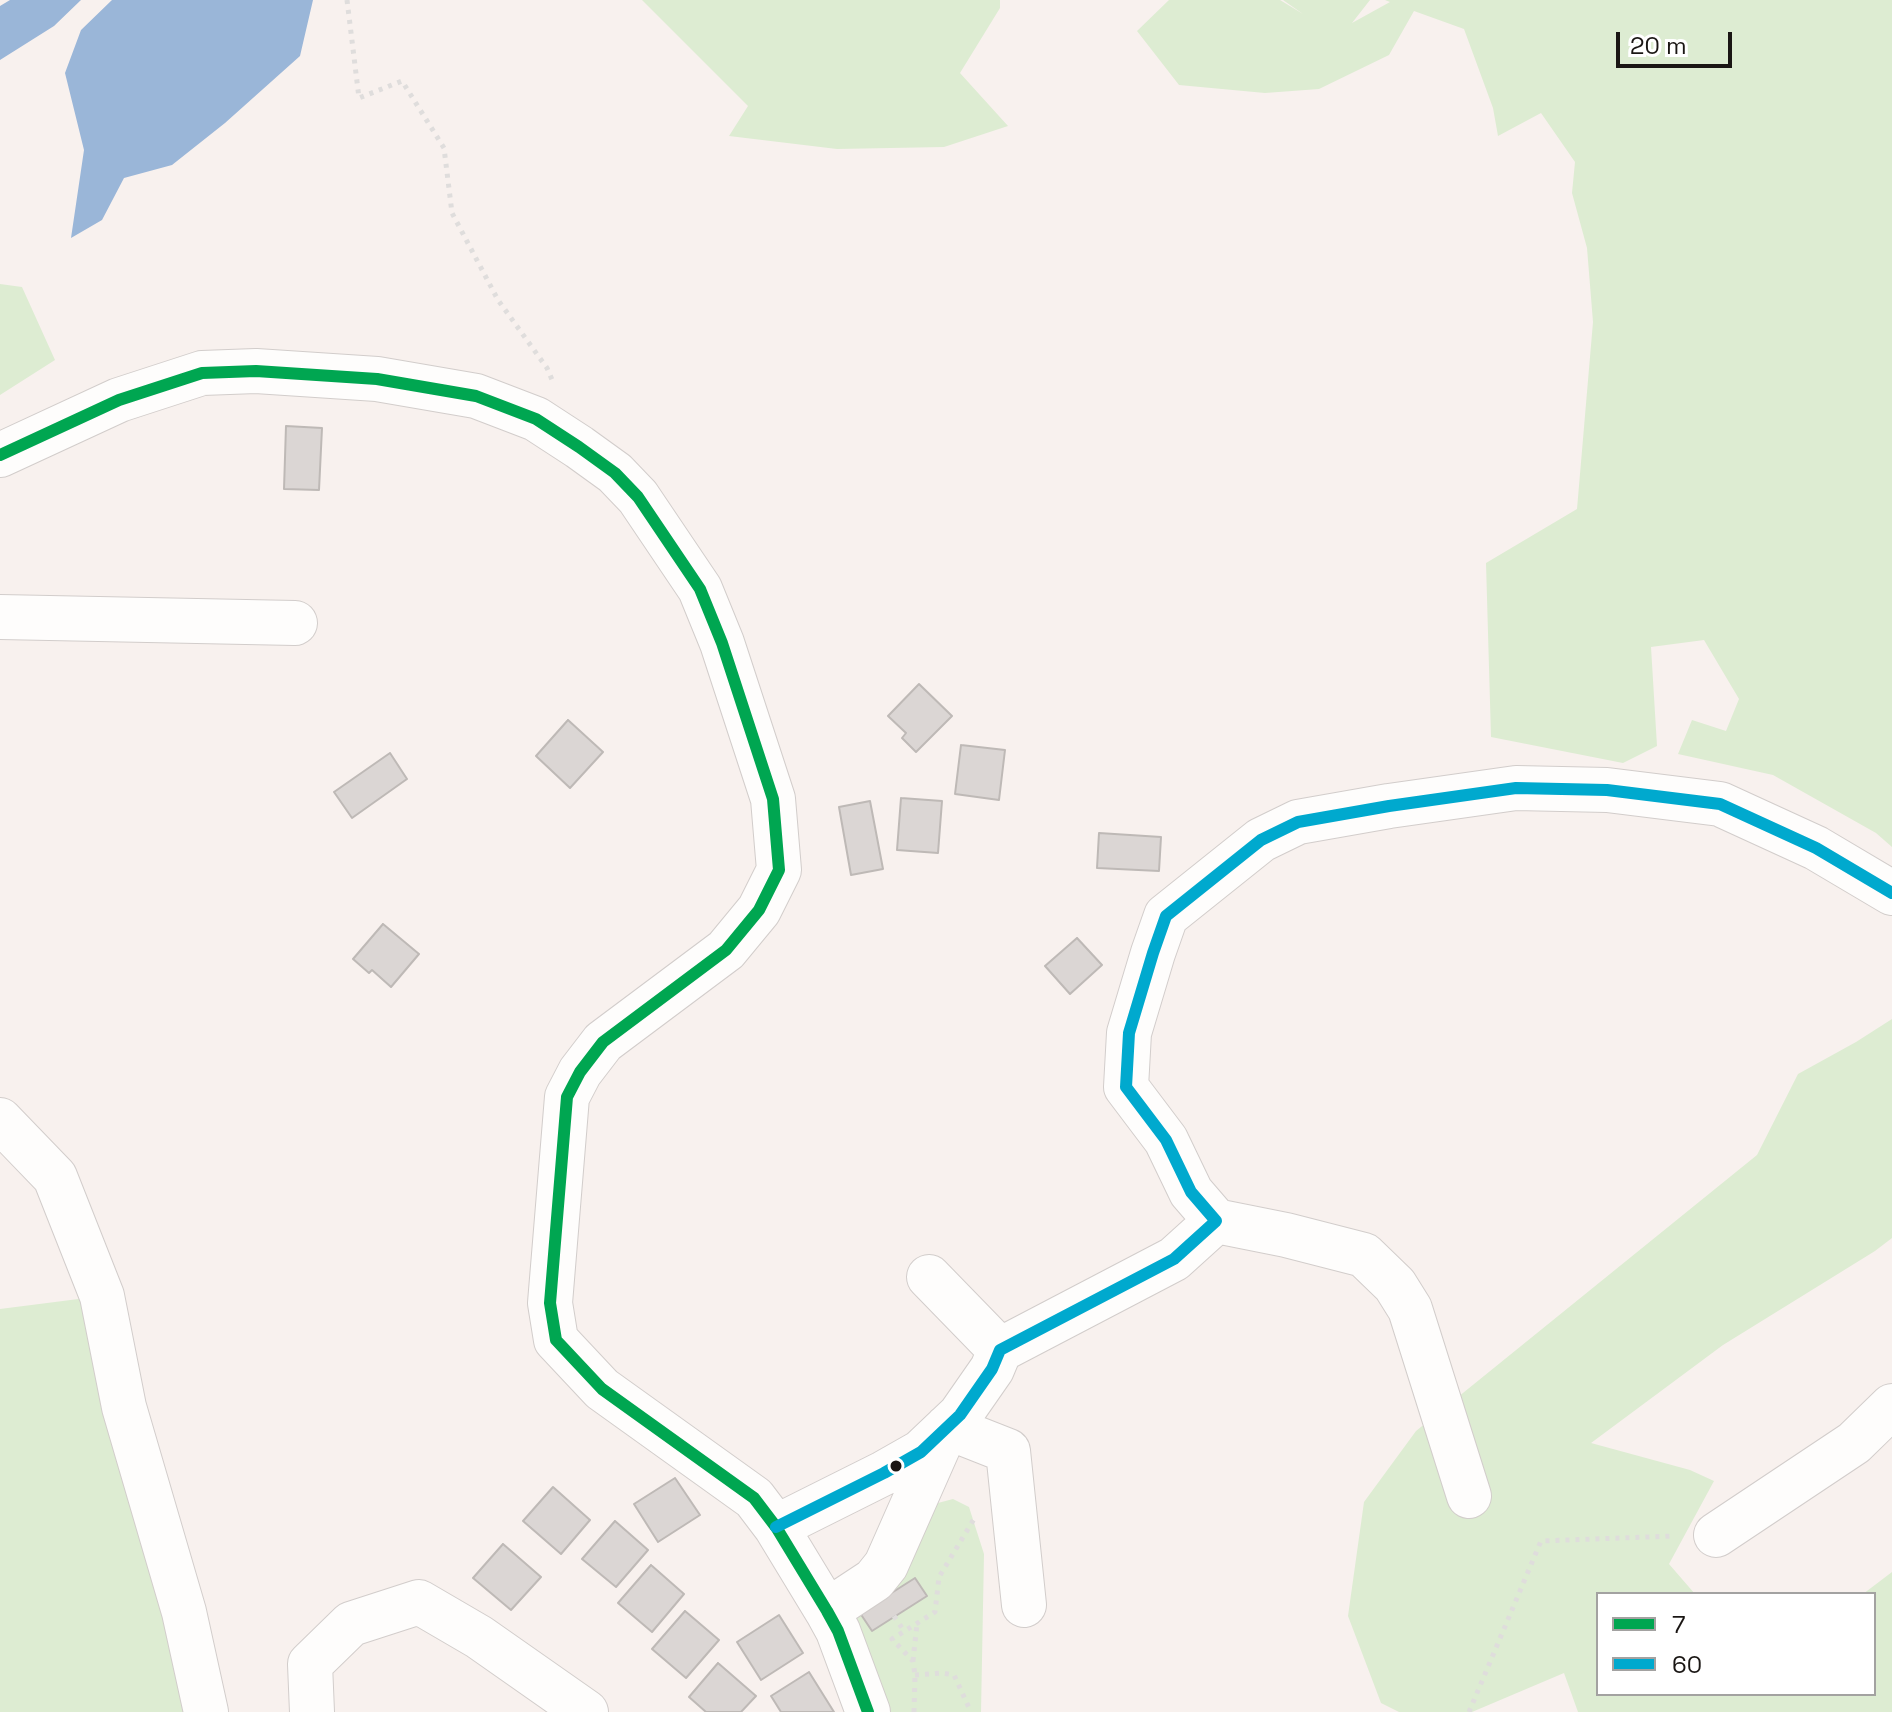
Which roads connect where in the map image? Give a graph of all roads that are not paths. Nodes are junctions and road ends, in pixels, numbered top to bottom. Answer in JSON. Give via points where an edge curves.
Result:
{"nodes":[{"id":1,"x":0,"y":455,"type":"edge"},
{"id":2,"x":0,"y":617,"type":"edge"},
{"id":3,"x":295,"y":623,"type":"dead end"},
{"id":4,"x":1892,"y":893,"type":"edge"},
{"id":5,"x":0,"y":1120,"type":"edge"},
{"id":6,"x":1216,"y":1221,"type":"junction"},
{"id":7,"x":929,"y":1277,"type":"dead end"},
{"id":8,"x":1000,"y":1350,"type":"junction"},
{"id":9,"x":1892,"y":1406,"type":"edge"},
{"id":10,"x":947,"y":1427,"type":"junction"},
{"id":11,"x":1469,"y":1496,"type":"dead end"},
{"id":12,"x":776,"y":1527,"type":"junction"},
{"id":13,"x":1716,"y":1535,"type":"road end"},
{"id":14,"x":1024,"y":1605,"type":"dead end"},
{"id":15,"x":827,"y":1611,"type":"junction"},
{"id":16,"x":206,"y":1712,"type":"edge"},
{"id":17,"x":312,"y":1712,"type":"edge"},
{"id":18,"x":586,"y":1712,"type":"edge"},
{"id":19,"x":868,"y":1712,"type":"edge"}],
"edges":[{"from":1,"to":12,"type":"street","via":[[119,400],[202,373],[256,371],[377,379],[476,396],[536,419],[615,473],[638,497],[700,589],[722,643],[773,799],[779,870],[759,910],[726,950],[603,1042],[580,1072],[567,1097],[550,1303],[556,1340],[602,1389],[754,1498]]},
{"from":2,"to":3,"type":"street"},
{"from":4,"to":6,"type":"street","via":[[1816,848],[1720,804],[1607,790],[1516,788],[1298,822],[1261,840],[1166,916],[1129,1033],[1126,1087],[1166,1140],[1191,1192]]},
{"from":5,"to":16,"type":"street","via":[[55,1177],[102,1296],[124,1407],[184,1612]]},
{"from":6,"to":8,"type":"street","via":[[1174,1259]]},
{"from":6,"to":11,"type":"street","via":[[1364,1255],[1395,1285],[1410,1309]]},
{"from":7,"to":8,"type":"street"},
{"from":8,"to":10,"type":"street","via":[[992,1369]]},
{"from":9,"to":13,"type":"street","via":[[1854,1443]]},
{"from":10,"to":12,"type":"street","via":[[921,1452]]},
{"from":10,"to":14,"type":"street","via":[[1008,1451]]},
{"from":10,"to":15,"type":"street","via":[[886,1565],[867,1585]]},
{"from":12,"to":15,"type":"street"},
{"from":15,"to":19,"type":"street"},
{"from":17,"to":18,"type":"street","via":[[310,1664],[351,1624],[419,1602]]}]}
